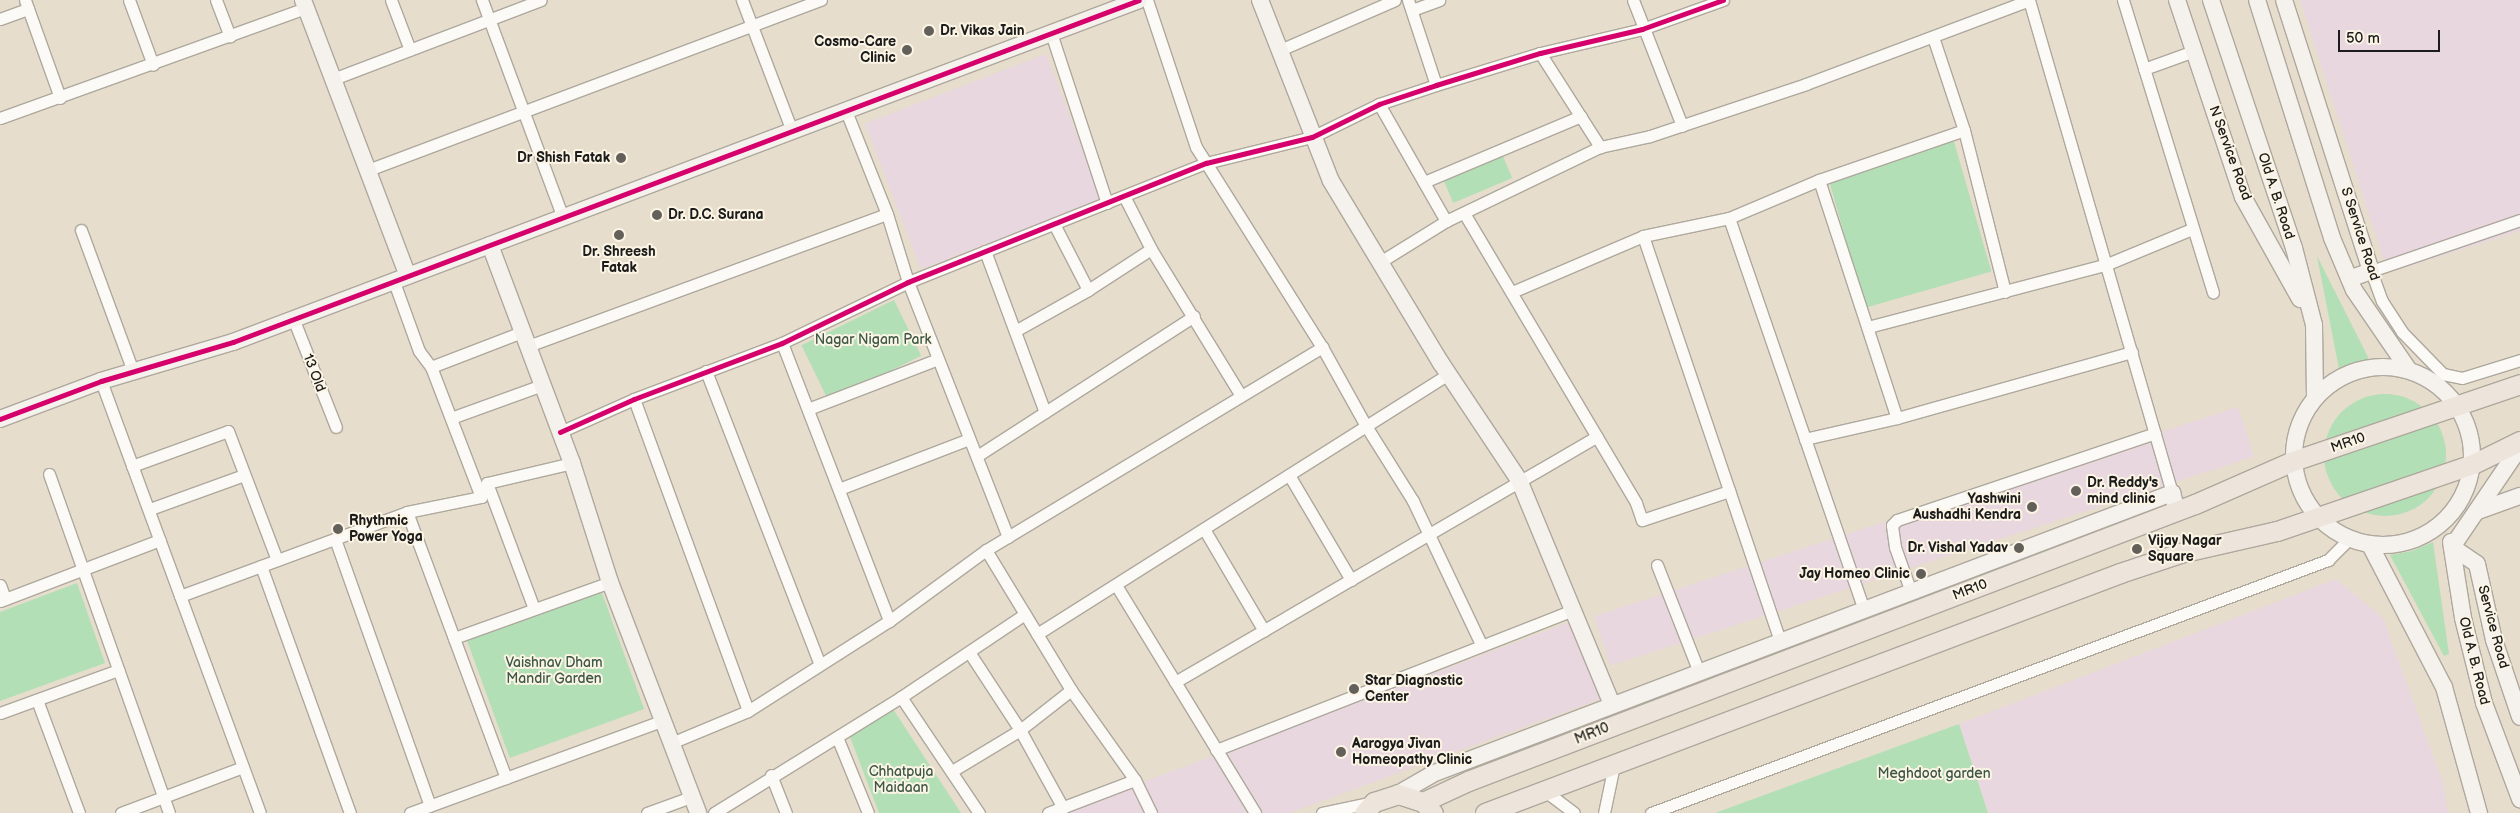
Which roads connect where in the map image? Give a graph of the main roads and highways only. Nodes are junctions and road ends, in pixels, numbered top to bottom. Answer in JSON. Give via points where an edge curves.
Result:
{"nodes":[{"id":1,"x":2520,"y":384,"type":"edge"},
{"id":2,"x":2520,"y":441,"type":"edge"},
{"id":3,"x":1369,"y":807,"type":"edge"},
{"id":4,"x":1428,"y":808,"type":"edge"},
{"id":5,"x":1494,"y":811,"type":"edge"}],
"edges":[{"from":1,"to":4,"type":"main road","name":"MR10","via":[[2174,502],[1477,778]]},
{"from":2,"to":5,"type":"main road","via":[[2472,464],[2316,517],[2120,573]]},
{"from":3,"to":4,"type":"main road","via":[[1398,794]]}]}
